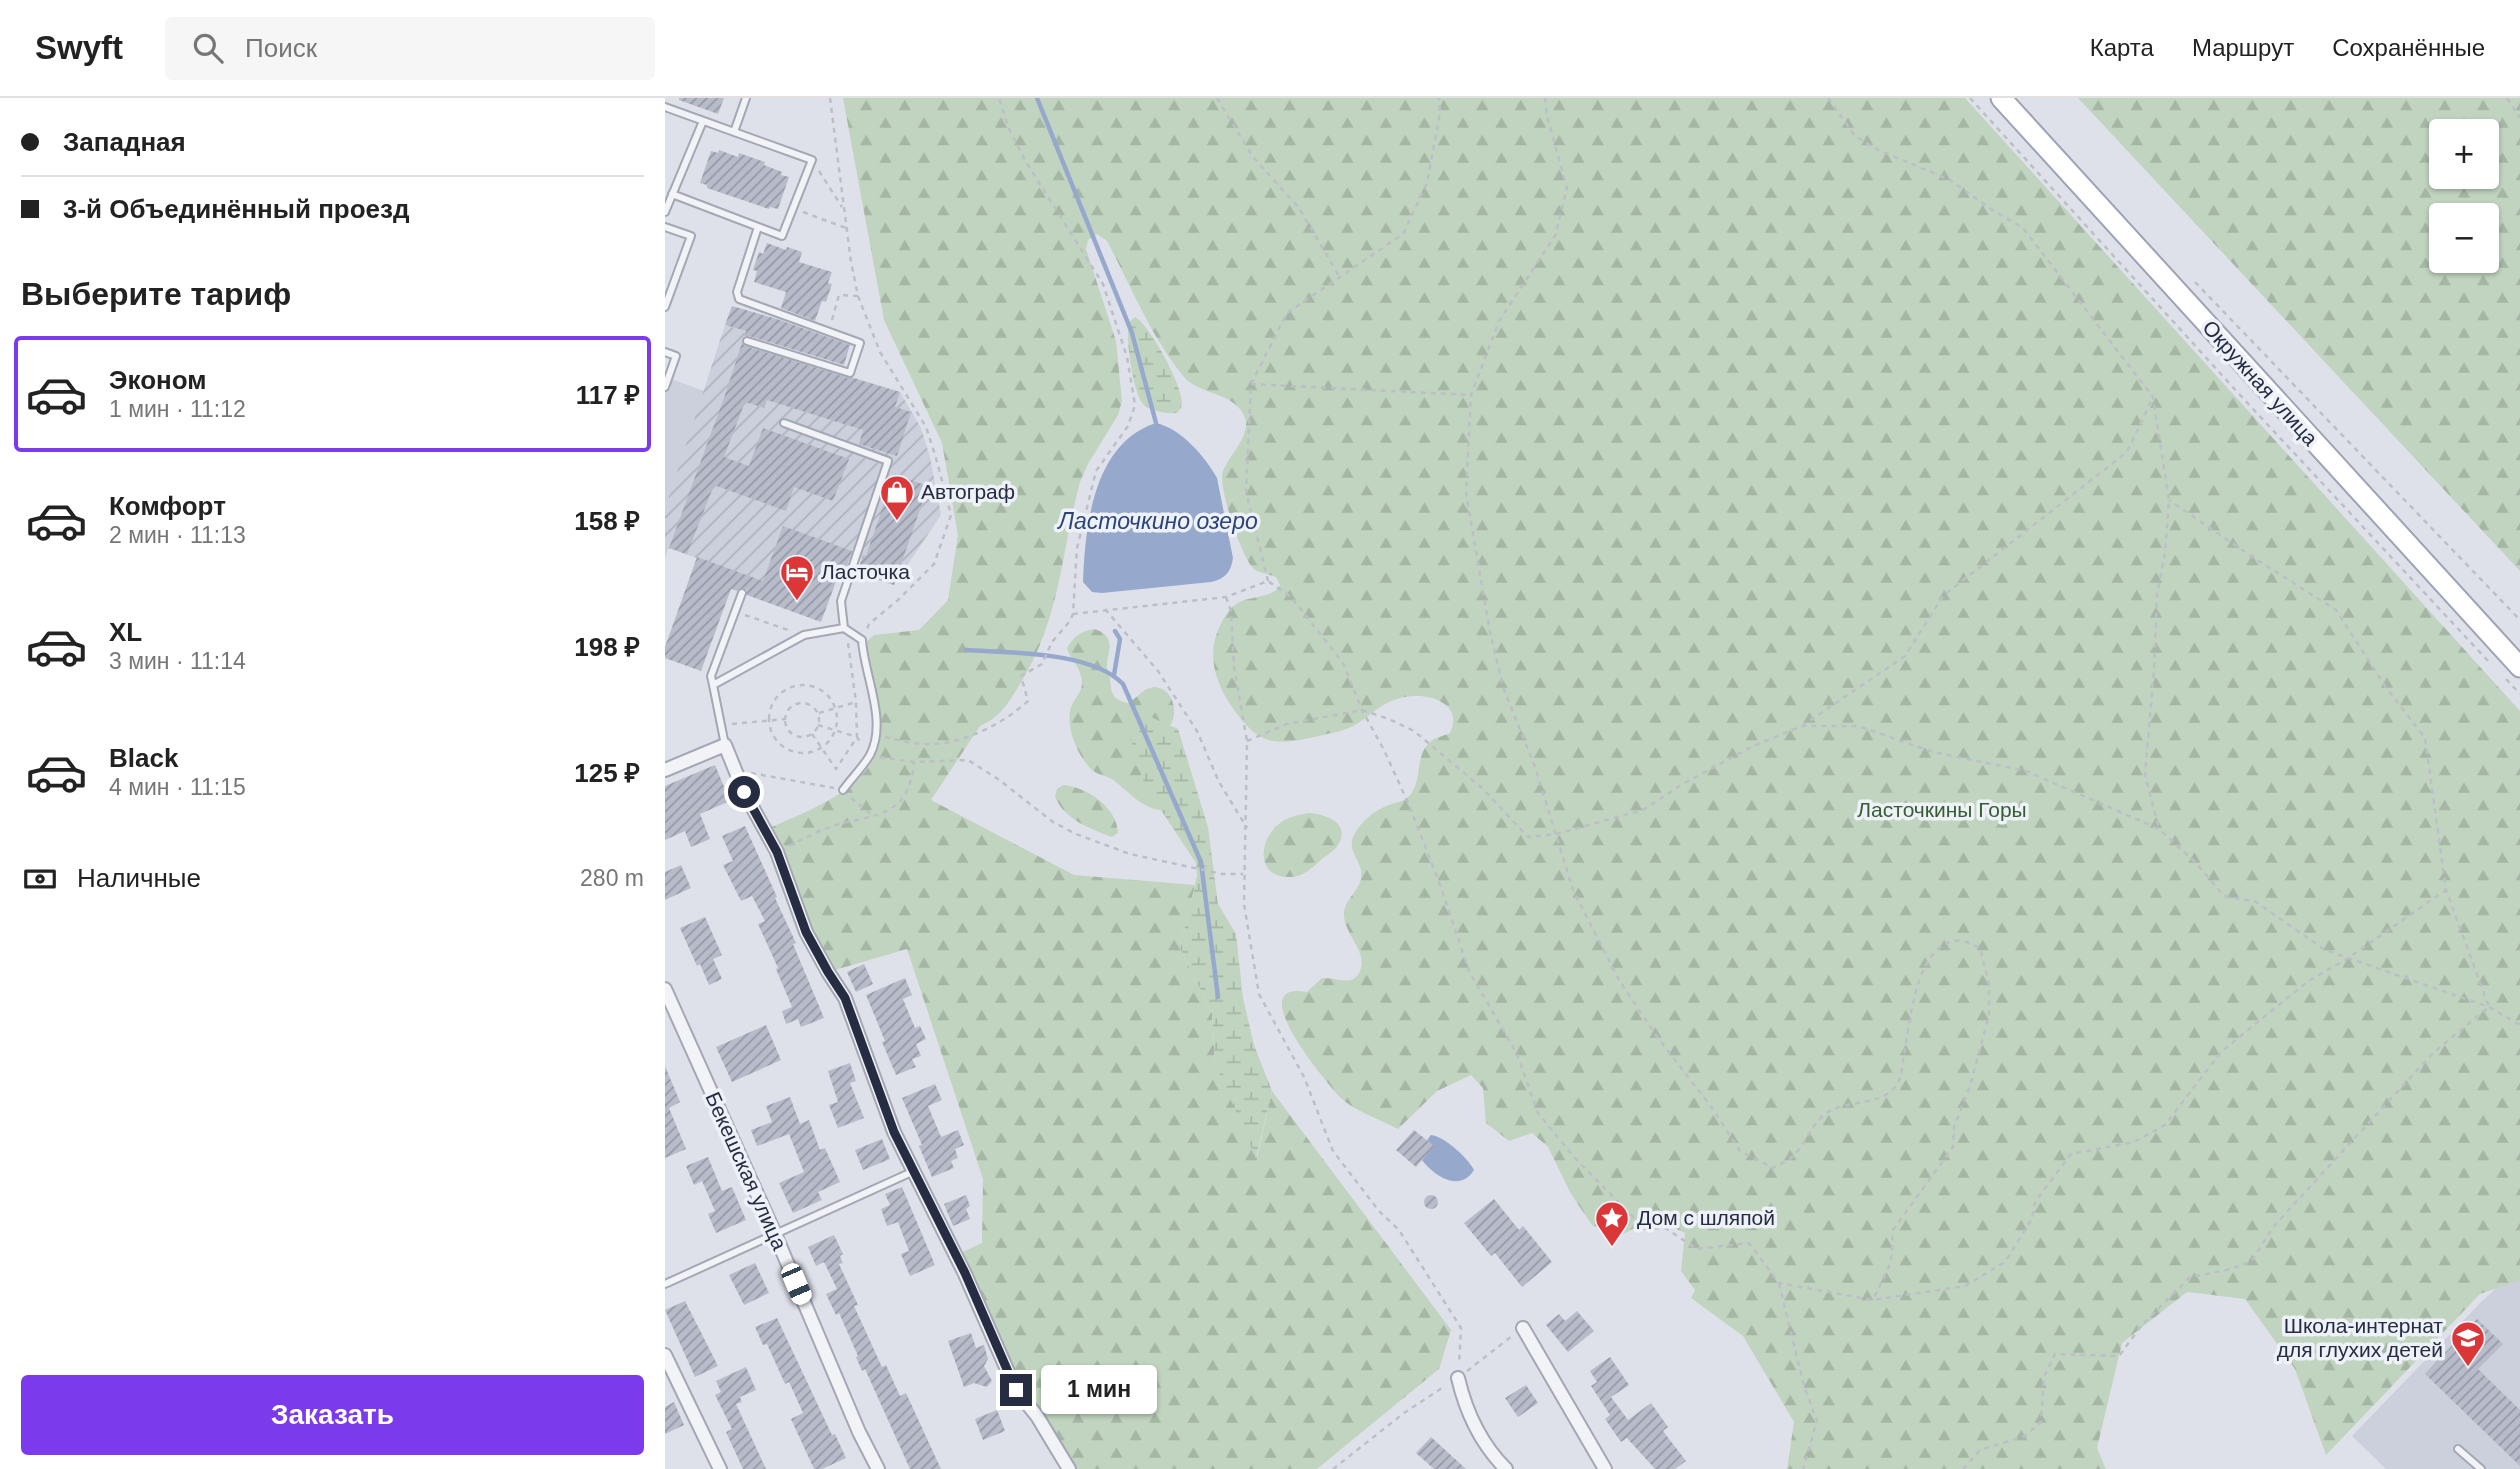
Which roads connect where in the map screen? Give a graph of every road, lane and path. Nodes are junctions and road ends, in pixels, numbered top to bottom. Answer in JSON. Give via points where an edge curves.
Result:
{"nodes":[{"id":1,"x":668,"y":98,"type":"edge"},
{"id":2,"x":746,"y":98,"type":"edge"},
{"id":3,"x":830,"y":98,"type":"edge"},
{"id":4,"x":999,"y":98,"type":"edge"},
{"id":5,"x":1217,"y":98,"type":"edge"},
{"id":6,"x":1439,"y":98,"type":"edge"},
{"id":7,"x":1545,"y":98,"type":"edge"},
{"id":8,"x":1828,"y":98,"type":"edge"},
{"id":9,"x":1970,"y":98,"type":"edge"},
{"id":10,"x":2001,"y":98,"type":"edge"},
{"id":11,"x":2507,"y":98,"type":"edge"},
{"id":12,"x":665,"y":106,"type":"edge"},
{"id":13,"x":2520,"y":118,"type":"edge"},
{"id":14,"x":703,"y":121,"type":"junction"},
{"id":15,"x":734,"y":132,"type":"junction"},
{"id":16,"x":812,"y":160,"type":"junction"},
{"id":17,"x":672,"y":194,"type":"junction"},
{"id":18,"x":793,"y":208,"type":"junction"},
{"id":19,"x":844,"y":210,"type":"junction"},
{"id":20,"x":665,"y":212,"type":"edge"},
{"id":21,"x":665,"y":227,"type":"edge"},
{"id":22,"x":758,"y":227,"type":"junction"},
{"id":23,"x":847,"y":229,"type":"junction"},
{"id":24,"x":1339,"y":277,"type":"junction"},
{"id":25,"x":2194,"y":281,"type":"dead end"},
{"id":26,"x":859,"y":296,"type":"junction"},
{"id":27,"x":665,"y":307,"type":"edge"},
{"id":28,"x":828,"y":331,"type":"junction"},
{"id":29,"x":747,"y":341,"type":"dead end"},
{"id":30,"x":665,"y":352,"type":"edge"},
{"id":31,"x":1251,"y":384,"type":"junction"},
{"id":32,"x":665,"y":387,"type":"edge"},
{"id":33,"x":1471,"y":395,"type":"junction"},
{"id":34,"x":2153,"y":397,"type":"junction"},
{"id":35,"x":784,"y":423,"type":"dead end"},
{"id":36,"x":2169,"y":500,"type":"junction"},
{"id":37,"x":1268,"y":581,"type":"junction"},
{"id":38,"x":742,"y":593,"type":"dead end"},
{"id":39,"x":1226,"y":597,"type":"junction"},
{"id":40,"x":1104,"y":609,"type":"junction"},
{"id":41,"x":743,"y":614,"type":"dead end"},
{"id":42,"x":1073,"y":614,"type":"junction"},
{"id":43,"x":2520,"y":620,"type":"edge"},
{"id":44,"x":844,"y":628,"type":"junction"},
{"id":45,"x":804,"y":635,"type":"junction"},
{"id":46,"x":862,"y":640,"type":"junction"},
{"id":47,"x":848,"y":642,"type":"dead end"},
{"id":48,"x":2492,"y":664,"type":"dead end"},
{"id":49,"x":2520,"y":667,"type":"edge"},
{"id":50,"x":2501,"y":674,"type":"dead end"},
{"id":51,"x":713,"y":685,"type":"junction"},
{"id":52,"x":2520,"y":694,"type":"edge"},
{"id":53,"x":856,"y":702,"type":"junction"},
{"id":54,"x":836,"y":708,"type":"junction"},
{"id":55,"x":1362,"y":710,"type":"junction"},
{"id":56,"x":818,"y":714,"type":"junction"},
{"id":57,"x":785,"y":719,"type":"junction"},
{"id":58,"x":769,"y":720,"type":"junction"},
{"id":59,"x":730,"y":724,"type":"dead end"},
{"id":60,"x":818,"y":725,"type":"junction"},
{"id":61,"x":1802,"y":726,"type":"junction"},
{"id":62,"x":835,"y":731,"type":"junction"},
{"id":63,"x":812,"y":734,"type":"junction"},
{"id":64,"x":876,"y":736,"type":"junction"},
{"id":65,"x":857,"y":737,"type":"junction"},
{"id":66,"x":1247,"y":741,"type":"junction"},
{"id":67,"x":725,"y":745,"type":"junction"},
{"id":68,"x":822,"y":748,"type":"junction"},
{"id":69,"x":870,"y":754,"type":"junction"},
{"id":70,"x":914,"y":762,"type":"junction"},
{"id":71,"x":665,"y":770,"type":"edge"},
{"id":72,"x":734,"y":770,"type":"junction"},
{"id":73,"x":843,"y":790,"type":"junction"},
{"id":74,"x":873,"y":817,"type":"junction"},
{"id":75,"x":1247,"y":828,"type":"junction"},
{"id":76,"x":2158,"y":829,"type":"junction"},
{"id":77,"x":1556,"y":834,"type":"junction"},
{"id":78,"x":777,"y":852,"type":"junction"},
{"id":79,"x":1245,"y":874,"type":"junction"},
{"id":80,"x":2447,"y":890,"type":"junction"},
{"id":81,"x":2348,"y":958,"type":"junction"},
{"id":82,"x":665,"y":989,"type":"edge"},
{"id":83,"x":2489,"y":1007,"type":"junction"},
{"id":84,"x":2520,"y":1025,"type":"edge"},
{"id":85,"x":914,"y":1171,"type":"junction"},
{"id":86,"x":775,"y":1234,"type":"junction"},
{"id":87,"x":1779,"y":1283,"type":"junction"},
{"id":88,"x":665,"y":1284,"type":"edge"},
{"id":89,"x":1873,"y":1300,"type":"junction"},
{"id":90,"x":1523,"y":1328,"type":"joint"},
{"id":91,"x":665,"y":1355,"type":"edge"},
{"id":92,"x":1458,"y":1378,"type":"junction"},
{"id":93,"x":2458,"y":1449,"type":"dead end"},
{"id":94,"x":1598,"y":1466,"type":"edge"},
{"id":95,"x":720,"y":1469,"type":"edge"},
{"id":96,"x":879,"y":1469,"type":"edge"},
{"id":97,"x":1069,"y":1469,"type":"edge"},
{"id":98,"x":1333,"y":1469,"type":"edge"},
{"id":99,"x":1506,"y":1469,"type":"edge"},
{"id":100,"x":1803,"y":1469,"type":"edge"},
{"id":101,"x":1963,"y":1469,"type":"edge"},
{"id":102,"x":2481,"y":1469,"type":"edge"}],
"edges":[{"from":1,"to":12,"type":"lane"},
{"from":2,"to":15,"type":"lane"},
{"from":3,"to":19,"type":"path"},
{"from":4,"to":42,"type":"path","via":[[1026,162],[1103,284],[1127,357],[1135,405],[1128,426],[1096,471],[1077,548]]},
{"from":5,"to":24,"type":"path","via":[[1253,157],[1299,208]]},
{"from":6,"to":24,"type":"path","via":[[1427,183],[1403,234]]},
{"from":7,"to":33,"type":"path","via":[[1567,188],[1555,236],[1499,321]]},
{"from":8,"to":34,"type":"path","via":[[1855,136],[1950,180],[2023,228]]},
{"from":9,"to":48,"type":"path"},
{"from":10,"to":49,"type":"main road","name":"Окружная улица"},
{"from":11,"to":13,"type":"path"},
{"from":12,"to":14,"type":"lane"},
{"from":14,"to":15,"type":"lane"},
{"from":14,"to":17,"type":"lane"},
{"from":15,"to":16,"type":"lane"},
{"from":16,"to":18,"type":"lane"},
{"from":16,"to":19,"type":"path"},
{"from":17,"to":20,"type":"lane"},
{"from":17,"to":22,"type":"lane"},
{"from":18,"to":22,"type":"lane","via":[[782,236]]},
{"from":18,"to":23,"type":"path"},
{"from":19,"to":23,"type":"path"},
{"from":21,"to":27,"type":"lane","via":[[691,236]]},
{"from":22,"to":28,"type":"lane","via":[[737,292],[739,299]]},
{"from":23,"to":26,"type":"path"},
{"from":24,"to":31,"type":"path","via":[[1286,313]]},
{"from":25,"to":43,"type":"path"},
{"from":26,"to":28,"type":"path","via":[[839,295]]},
{"from":26,"to":46,"type":"path","via":[[880,352],[926,427],[951,515],[934,564],[869,624]]},
{"from":28,"to":29,"type":"lane","via":[[860,343],[851,373]]},
{"from":30,"to":32,"type":"lane","via":[[676,356]]},
{"from":31,"to":33,"type":"path"},
{"from":31,"to":37,"type":"path","via":[[1246,492]]},
{"from":33,"to":77,"type":"path","via":[[1466,493],[1490,632],[1503,687]]},
{"from":34,"to":36,"type":"path"},
{"from":34,"to":61,"type":"path","via":[[2127,452],[1943,596],[1905,656]]},
{"from":35,"to":44,"type":"lane","via":[[888,461],[841,601]]},
{"from":36,"to":76,"type":"path","via":[[2157,595],[2145,775]]},
{"from":36,"to":80,"type":"path","via":[[2336,610],[2425,738]]},
{"from":37,"to":39,"type":"path"},
{"from":37,"to":55,"type":"path","via":[[1291,597],[1343,663]]},
{"from":38,"to":51,"type":"lane","via":[[711,676]]},
{"from":39,"to":40,"type":"path"},
{"from":39,"to":66,"type":"path"},
{"from":40,"to":42,"type":"path"},
{"from":40,"to":75,"type":"path","via":[[1158,671],[1197,731],[1219,782]]},
{"from":41,"to":45,"type":"path"},
{"from":42,"to":64,"type":"path","via":[[1042,664],[1021,677],[1028,701],[1011,716],[955,741],[928,744]]},
{"from":44,"to":45,"type":"lane"},
{"from":44,"to":46,"type":"lane"},
{"from":45,"to":51,"type":"lane"},
{"from":46,"to":64,"type":"lane"},
{"from":47,"to":53,"type":"path"},
{"from":50,"to":52,"type":"path"},
{"from":51,"to":67,"type":"lane"},
{"from":53,"to":54,"type":"path"},
{"from":53,"to":65,"type":"path"},
{"from":54,"to":56,"type":"path"},
{"from":54,"to":58,"type":"path","via":[[823,691],[803,684],[782,691],[770,709]]},
{"from":54,"to":62,"type":"path"},
{"from":55,"to":66,"type":"path","via":[[1287,724]]},
{"from":55,"to":77,"type":"path","via":[[1414,731],[1482,788],[1528,837]]},
{"from":55,"to":87,"type":"path","via":[[1409,805],[1469,971],[1517,1054],[1538,1112],[1573,1156],[1644,1229],[1665,1228],[1697,1249],[1749,1243]]},
{"from":56,"to":57,"type":"path","via":[[811,705],[799,703]]},
{"from":56,"to":60,"type":"path"},
{"from":57,"to":58,"type":"path"},
{"from":57,"to":63,"type":"path","via":[[796,736]]},
{"from":58,"to":59,"type":"path"},
{"from":58,"to":68,"type":"path","via":[[783,747],[802,753]]},
{"from":60,"to":62,"type":"path"},
{"from":60,"to":63,"type":"path"},
{"from":61,"to":76,"type":"path","via":[[1858,726],[1933,752],[2026,771]]},
{"from":61,"to":77,"type":"path","via":[[1693,778],[1643,810]]},
{"from":62,"to":65,"type":"path"},
{"from":62,"to":68,"type":"path"},
{"from":63,"to":68,"type":"path"},
{"from":64,"to":69,"type":"lane"},
{"from":65,"to":68,"type":"path","via":[[836,769]]},
{"from":65,"to":69,"type":"path"},
{"from":66,"to":75,"type":"path"},
{"from":67,"to":71,"type":"street"},
{"from":67,"to":72,"type":"street"},
{"from":69,"to":70,"type":"path"},
{"from":69,"to":73,"type":"lane"},
{"from":70,"to":74,"type":"path","via":[[903,797]]},
{"from":70,"to":79,"type":"path","via":[[968,760],[1063,828],[1130,854],[1210,872]]},
{"from":72,"to":73,"type":"path"},
{"from":72,"to":78,"type":"street"},
{"from":73,"to":74,"type":"path"},
{"from":74,"to":78,"type":"path","via":[[832,827]]},
{"from":75,"to":79,"type":"path"},
{"from":76,"to":81,"type":"path","via":[[2224,896],[2256,902],[2325,950]]},
{"from":77,"to":89,"type":"path","via":[[1573,890],[1619,980],[1740,1151],[1773,1168],[1793,1157],[1824,1115],[1847,1103],[1879,1099],[1898,1084],[1915,990],[1926,965],[1940,945],[1958,940],[1980,947],[1989,984],[1989,1015],[1954,1127],[1953,1147],[1893,1230],[1891,1262]]},
{"from":78,"to":85,"type":"street","via":[[806,932],[845,998],[894,1132]]},
{"from":79,"to":92,"type":"path","via":[[1244,904],[1259,994],[1304,1077],[1333,1151],[1399,1230],[1461,1328]]},
{"from":80,"to":81,"type":"path"},
{"from":80,"to":83,"type":"path"},
{"from":81,"to":83,"type":"path"},
{"from":81,"to":89,"type":"path","via":[[2307,982],[2221,1052],[2165,1125],[2134,1142],[2071,1154],[2035,1202],[2032,1219],[2005,1262],[1965,1286]]},
{"from":82,"to":86,"type":"street","name":"Бекешская улица"},
{"from":83,"to":84,"type":"path"},
{"from":83,"to":101,"type":"path","via":[[2433,1053],[2273,1227],[2251,1262],[2190,1277],[2141,1326],[2119,1356],[2055,1354],[2043,1377],[2041,1422],[2025,1436],[1980,1450]]},
{"from":85,"to":86,"type":"lane"},
{"from":85,"to":97,"type":"street","via":[[1016,1390]]},
{"from":86,"to":88,"type":"lane"},
{"from":86,"to":96,"type":"street","name":"Бекешская улица"},
{"from":87,"to":89,"type":"path"},
{"from":87,"to":100,"type":"path","via":[[1817,1421]]},
{"from":90,"to":92,"type":"path"},
{"from":90,"to":94,"type":"street"},
{"from":91,"to":95,"type":"street"},
{"from":92,"to":98,"type":"path"},
{"from":92,"to":99,"type":"street","via":[[1480,1435]]},
{"from":93,"to":102,"type":"lane"}]}
